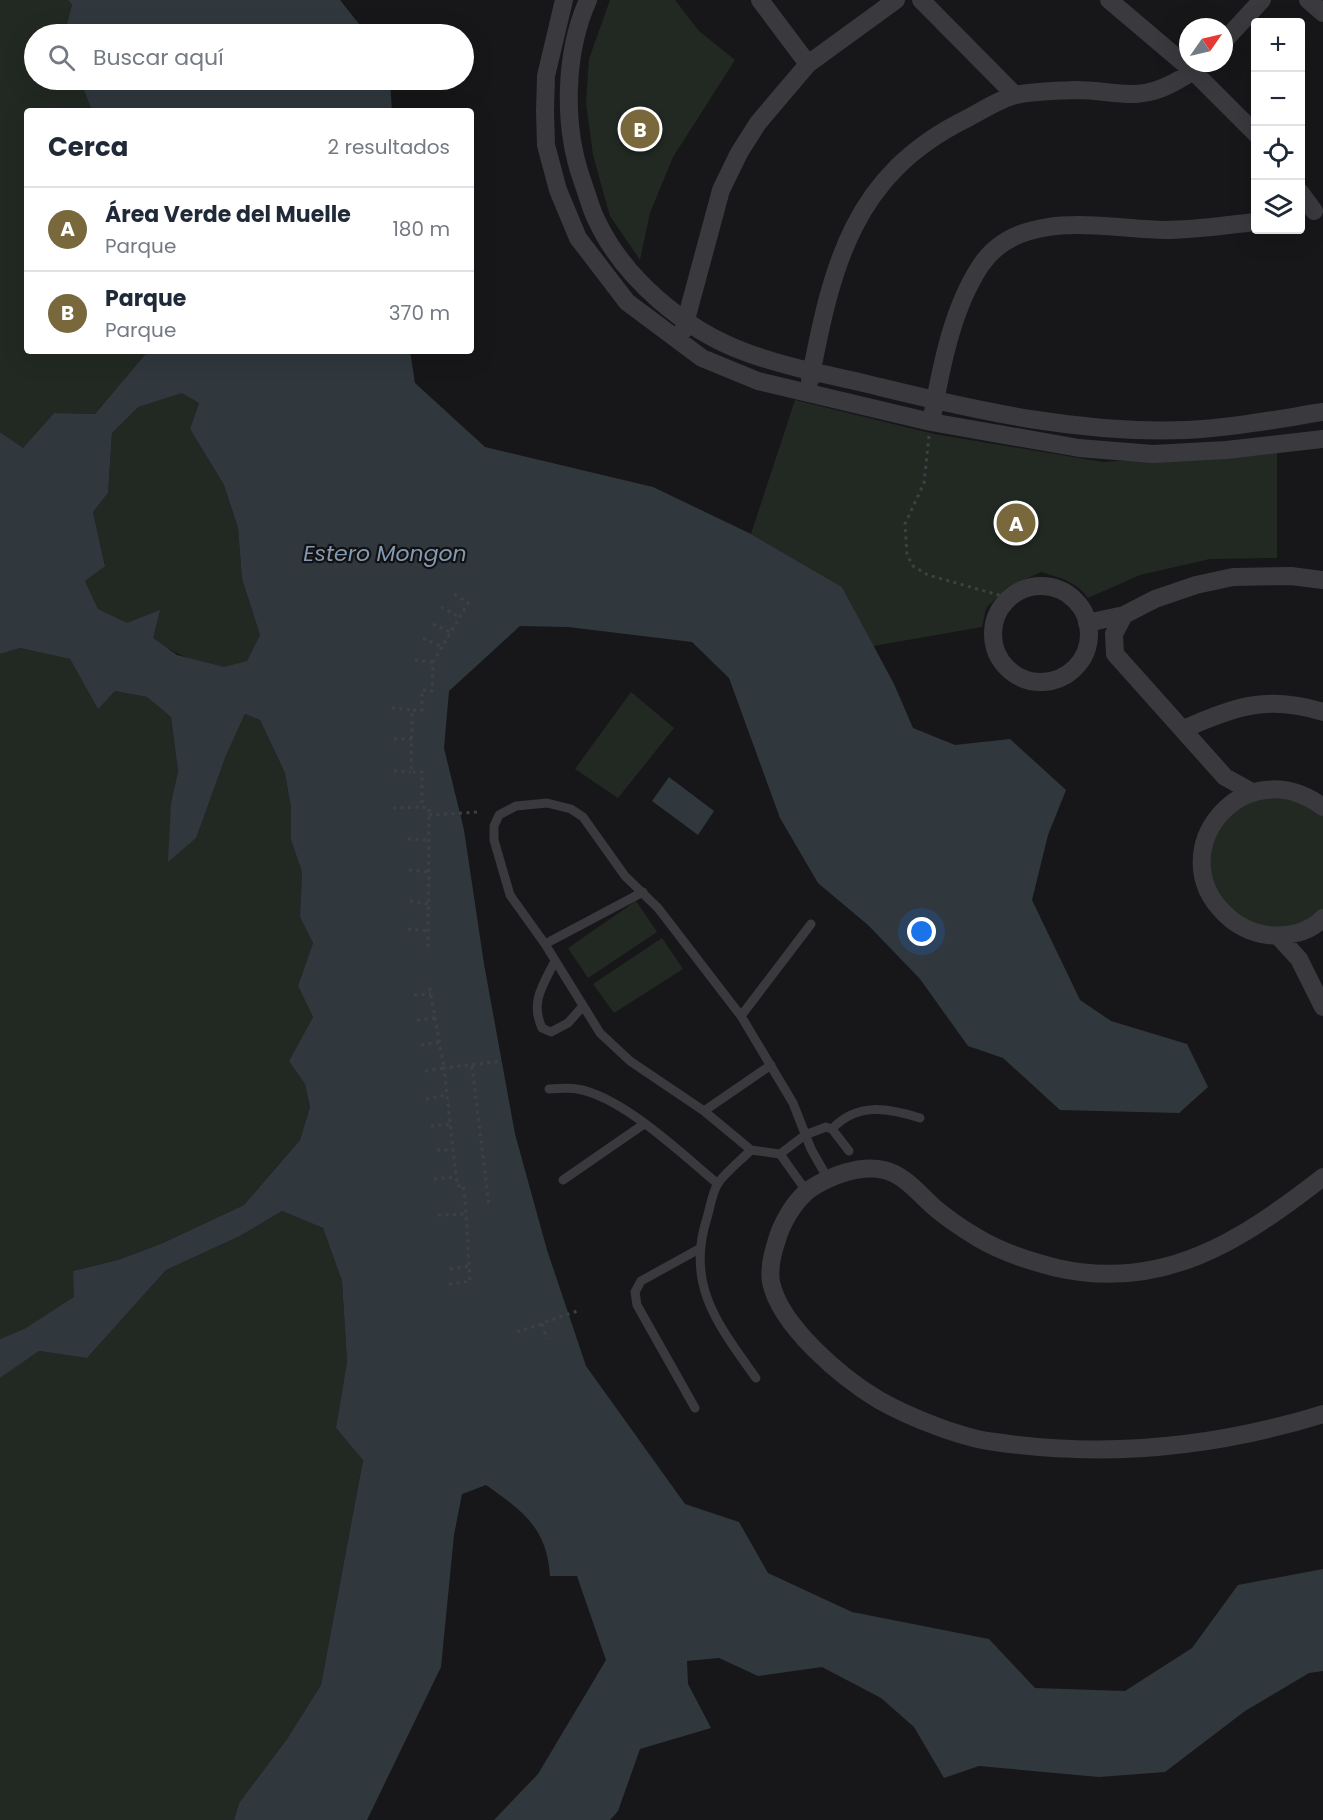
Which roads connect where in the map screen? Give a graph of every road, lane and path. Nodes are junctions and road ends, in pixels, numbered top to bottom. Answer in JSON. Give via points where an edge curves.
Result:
{"nodes":[{"id":1,"x":564,"y":0,"type":"edge"},
{"id":2,"x":588,"y":0,"type":"edge"},
{"id":3,"x":760,"y":0,"type":"edge"},
{"id":4,"x":896,"y":0,"type":"edge"},
{"id":5,"x":921,"y":0,"type":"edge"},
{"id":6,"x":1109,"y":0,"type":"edge"},
{"id":7,"x":1262,"y":0,"type":"edge"},
{"id":8,"x":1308,"y":0,"type":"edge"},
{"id":9,"x":1323,"y":13,"type":"edge"},
{"id":10,"x":1233,"y":31,"type":"edge"},
{"id":11,"x":1179,"y":52,"type":"edge"},
{"id":12,"x":808,"y":64,"type":"junction"},
{"id":13,"x":1190,"y":72,"type":"edge"},
{"id":14,"x":1203,"y":72,"type":"edge"},
{"id":15,"x":1015,"y":95,"type":"junction"},
{"id":16,"x":1251,"y":128,"type":"edge"},
{"id":17,"x":1251,"y":222,"type":"edge"},
{"id":18,"x":686,"y":320,"type":"junction"},
{"id":19,"x":680,"y":343,"type":"junction"},
{"id":20,"x":812,"y":370,"type":"junction"},
{"id":21,"x":807,"y":393,"type":"junction"},
{"id":22,"x":935,"y":400,"type":"junction"},
{"id":23,"x":1323,"y":412,"type":"edge"},
{"id":24,"x":1302,"y":416,"type":"junction"},
{"id":25,"x":931,"y":422,"type":"junction"},
{"id":26,"x":1314,"y":440,"type":"edge"},
{"id":27,"x":1323,"y":580,"type":"edge"},
{"id":28,"x":453,"y":593,"type":"dead end"},
{"id":29,"x":1009,"y":598,"type":"junction"},
{"id":30,"x":441,"y":607,"type":"dead end"},
{"id":31,"x":1124,"y":615,"type":"junction"},
{"id":32,"x":459,"y":617,"type":"junction"},
{"id":33,"x":1087,"y":623,"type":"junction"},
{"id":34,"x":434,"y":624,"type":"dead end"},
{"id":35,"x":450,"y":632,"type":"junction"},
{"id":36,"x":423,"y":638,"type":"dead end"},
{"id":37,"x":442,"y":647,"type":"junction"},
{"id":38,"x":1085,"y":652,"type":"junction"},
{"id":39,"x":1116,"y":654,"type":"junction"},
{"id":40,"x":415,"y":660,"type":"dead end"},
{"id":41,"x":433,"y":662,"type":"junction"},
{"id":42,"x":392,"y":708,"type":"dead end"},
{"id":43,"x":412,"y":710,"type":"junction"},
{"id":44,"x":1323,"y":712,"type":"edge"},
{"id":45,"x":1184,"y":729,"type":"junction"},
{"id":46,"x":394,"y":739,"type":"dead end"},
{"id":47,"x":412,"y":740,"type":"junction"},
{"id":48,"x":394,"y":771,"type":"dead end"},
{"id":49,"x":411,"y":771,"type":"junction"},
{"id":50,"x":1225,"y":777,"type":"junction"},
{"id":51,"x":1252,"y":792,"type":"junction"},
{"id":52,"x":1230,"y":804,"type":"junction"},
{"id":53,"x":422,"y":807,"type":"junction"},
{"id":54,"x":1323,"y":807,"type":"edge"},
{"id":55,"x":393,"y":808,"type":"dead end"},
{"id":56,"x":478,"y":812,"type":"dead end"},
{"id":57,"x":428,"y":815,"type":"junction"},
{"id":58,"x":408,"y":839,"type":"dead end"},
{"id":59,"x":430,"y":840,"type":"junction"},
{"id":60,"x":409,"y":870,"type":"dead end"},
{"id":61,"x":429,"y":872,"type":"junction"},
{"id":62,"x":643,"y":892,"type":"junction"},
{"id":63,"x":410,"y":901,"type":"dead end"},
{"id":64,"x":429,"y":904,"type":"junction"},
{"id":65,"x":1316,"y":923,"type":"edge"},
{"id":66,"x":811,"y":924,"type":"dead end"},
{"id":67,"x":408,"y":929,"type":"dead end"},
{"id":68,"x":428,"y":931,"type":"junction"},
{"id":69,"x":1278,"y":936,"type":"junction"},
{"id":70,"x":545,"y":944,"type":"junction"},
{"id":71,"x":428,"y":947,"type":"dead end"},
{"id":72,"x":555,"y":961,"type":"junction"},
{"id":73,"x":1304,"y":967,"type":"junction"},
{"id":74,"x":429,"y":984,"type":"dead end"},
{"id":75,"x":431,"y":994,"type":"junction"},
{"id":76,"x":414,"y":995,"type":"dead end"},
{"id":77,"x":583,"y":1006,"type":"junction"},
{"id":78,"x":1323,"y":1007,"type":"edge"},
{"id":79,"x":741,"y":1016,"type":"junction"},
{"id":80,"x":435,"y":1018,"type":"junction"},
{"id":81,"x":417,"y":1020,"type":"dead end"},
{"id":82,"x":440,"y":1042,"type":"junction"},
{"id":83,"x":421,"y":1045,"type":"dead end"},
{"id":84,"x":502,"y":1061,"type":"dead end"},
{"id":85,"x":771,"y":1065,"type":"junction"},
{"id":86,"x":472,"y":1066,"type":"junction"},
{"id":87,"x":444,"y":1068,"type":"junction"},
{"id":88,"x":425,"y":1071,"type":"dead end"},
{"id":89,"x":549,"y":1089,"type":"dead end"},
{"id":90,"x":448,"y":1095,"type":"junction"},
{"id":91,"x":426,"y":1099,"type":"dead end"},
{"id":92,"x":704,"y":1112,"type":"junction"},
{"id":93,"x":920,"y":1118,"type":"dead end"},
{"id":94,"x":453,"y":1124,"type":"junction"},
{"id":95,"x":644,"y":1124,"type":"junction"},
{"id":96,"x":431,"y":1126,"type":"dead end"},
{"id":97,"x":832,"y":1130,"type":"junction"},
{"id":98,"x":805,"y":1135,"type":"junction"},
{"id":99,"x":437,"y":1150,"type":"dead end"},
{"id":100,"x":454,"y":1150,"type":"junction"},
{"id":101,"x":751,"y":1150,"type":"junction"},
{"id":102,"x":849,"y":1150,"type":"dead end"},
{"id":103,"x":780,"y":1154,"type":"junction"},
{"id":104,"x":456,"y":1177,"type":"junction"},
{"id":105,"x":1323,"y":1177,"type":"edge"},
{"id":106,"x":434,"y":1179,"type":"dead end"},
{"id":107,"x":828,"y":1179,"type":"junction"},
{"id":108,"x":563,"y":1180,"type":"dead end"},
{"id":109,"x":718,"y":1184,"type":"junction"},
{"id":110,"x":807,"y":1192,"type":"junction"},
{"id":111,"x":489,"y":1206,"type":"dead end"},
{"id":112,"x":466,"y":1214,"type":"junction"},
{"id":113,"x":438,"y":1215,"type":"dead end"},
{"id":114,"x":699,"y":1249,"type":"junction"},
{"id":115,"x":469,"y":1266,"type":"junction"},
{"id":116,"x":450,"y":1269,"type":"dead end"},
{"id":117,"x":449,"y":1284,"type":"dead end"},
{"id":118,"x":580,"y":1310,"type":"dead end"},
{"id":119,"x":542,"y":1324,"type":"junction"},
{"id":120,"x":517,"y":1332,"type":"dead end"},
{"id":121,"x":547,"y":1339,"type":"dead end"},
{"id":122,"x":756,"y":1378,"type":"dead end"},
{"id":123,"x":695,"y":1408,"type":"dead end"},
{"id":124,"x":1323,"y":1414,"type":"edge"}],
"edges":[{"from":1,"to":19,"type":"street","via":[[546,76],[546,145],[558,190],[578,238],[627,302]]},
{"from":2,"to":18,"type":"street","via":[[573,58],[570,105],[576,163],[596,219],[615,251],[641,282]]},
{"from":3,"to":12,"type":"street"},
{"from":4,"to":12,"type":"street"},
{"from":5,"to":15,"type":"street"},
{"from":6,"to":11,"type":"street"},
{"from":7,"to":10,"type":"street"},
{"from":8,"to":9,"type":"street"},
{"from":12,"to":18,"type":"street","via":[[758,123],[721,190]]},
{"from":13,"to":15,"type":"street","via":[[1147,95],[1076,90]]},
{"from":14,"to":16,"type":"street"},
{"from":15,"to":20,"type":"street","via":[[942,131],[908,156],[878,187],[859,214],[842,251]]},
{"from":17,"to":22,"type":"street","via":[[1164,230],[1080,224],[1053,226],[1017,237],[982,263],[971,283],[952,330]]},
{"from":18,"to":19,"type":"street"},
{"from":18,"to":20,"type":"street","via":[[739,350]]},
{"from":19,"to":21,"type":"street","via":[[722,368]]},
{"from":20,"to":21,"type":"street"},
{"from":20,"to":22,"type":"street"},
{"from":21,"to":25,"type":"street"},
{"from":22,"to":24,"type":"street","via":[[1043,422],[1152,430],[1223,427]]},
{"from":22,"to":25,"type":"street"},
{"from":23,"to":24,"type":"street"},
{"from":24,"to":26,"type":"street"},
{"from":25,"to":26,"type":"street","via":[[1080,448],[1152,454]]},
{"from":25,"to":29,"type":"path","via":[[924,483],[905,524],[907,555],[913,566],[928,575]]},
{"from":27,"to":31,"type":"street","via":[[1274,575],[1233,577],[1155,599]]},
{"from":28,"to":32,"type":"path","via":[[468,603]]},
{"from":29,"to":33,"type":"street","via":[[1023,589],[1055,588],[1081,608]]},
{"from":29,"to":38,"type":"street","via":[[999,610],[993,640],[1007,668],[1020,677],[1050,681],[1065,675]]},
{"from":30,"to":32,"type":"path"},
{"from":31,"to":33,"type":"street"},
{"from":31,"to":39,"type":"street","via":[[1114,634]]},
{"from":32,"to":35,"type":"path"},
{"from":33,"to":38,"type":"street"},
{"from":34,"to":35,"type":"path"},
{"from":35,"to":37,"type":"path"},
{"from":36,"to":37,"type":"path"},
{"from":37,"to":41,"type":"path"},
{"from":38,"to":39,"type":"street"},
{"from":39,"to":45,"type":"street"},
{"from":40,"to":41,"type":"path"},
{"from":41,"to":43,"type":"path","via":[[432,691],[422,690],[422,710]]},
{"from":42,"to":43,"type":"path"},
{"from":43,"to":47,"type":"path"},
{"from":44,"to":45,"type":"street","via":[[1270,704],[1238,707]]},
{"from":45,"to":50,"type":"street"},
{"from":46,"to":47,"type":"path"},
{"from":47,"to":49,"type":"path"},
{"from":48,"to":49,"type":"path"},
{"from":49,"to":53,"type":"path","via":[[422,772]]},
{"from":50,"to":51,"type":"street"},
{"from":50,"to":52,"type":"street"},
{"from":51,"to":52,"type":"street"},
{"from":51,"to":54,"type":"street","via":[[1285,789],[1308,796]]},
{"from":52,"to":69,"type":"street","via":[[1210,828],[1203,854],[1204,880],[1216,905],[1235,923],[1258,934]]},
{"from":53,"to":55,"type":"path"},
{"from":53,"to":57,"type":"path","via":[[429,807]]},
{"from":56,"to":57,"type":"path"},
{"from":57,"to":59,"type":"path"},
{"from":58,"to":59,"type":"path"},
{"from":59,"to":61,"type":"path"},
{"from":60,"to":61,"type":"path"},
{"from":61,"to":64,"type":"path"},
{"from":62,"to":70,"type":"lane"},
{"from":62,"to":70,"type":"lane","via":[[625,876],[596,832],[571,809],[547,803],[506,810],[494,826],[497,855],[510,895]]},
{"from":62,"to":79,"type":"lane"},
{"from":63,"to":64,"type":"path"},
{"from":64,"to":68,"type":"path"},
{"from":65,"to":69,"type":"street"},
{"from":65,"to":73,"type":"street"},
{"from":66,"to":79,"type":"lane"},
{"from":67,"to":68,"type":"path"},
{"from":68,"to":71,"type":"path"},
{"from":69,"to":73,"type":"street"},
{"from":70,"to":72,"type":"lane"},
{"from":72,"to":77,"type":"lane"},
{"from":72,"to":77,"type":"lane","via":[[535,1005],[542,1028],[558,1030]]},
{"from":73,"to":78,"type":"street"},
{"from":74,"to":75,"type":"path"},
{"from":75,"to":76,"type":"path"},
{"from":75,"to":80,"type":"path"},
{"from":77,"to":92,"type":"lane","via":[[615,1049]]},
{"from":79,"to":85,"type":"lane"},
{"from":80,"to":81,"type":"path"},
{"from":80,"to":82,"type":"path"},
{"from":82,"to":83,"type":"path"},
{"from":82,"to":87,"type":"path"},
{"from":84,"to":86,"type":"path"},
{"from":85,"to":92,"type":"lane"},
{"from":85,"to":98,"type":"lane","via":[[793,1103]]},
{"from":86,"to":87,"type":"path"},
{"from":86,"to":111,"type":"path"},
{"from":87,"to":88,"type":"path"},
{"from":87,"to":90,"type":"path"},
{"from":89,"to":95,"type":"lane","via":[[586,1092],[605,1099]]},
{"from":90,"to":91,"type":"path"},
{"from":90,"to":94,"type":"path"},
{"from":92,"to":101,"type":"lane"},
{"from":93,"to":97,"type":"lane","via":[[895,1110],[871,1109],[847,1115]]},
{"from":94,"to":96,"type":"path"},
{"from":94,"to":100,"type":"path"},
{"from":95,"to":108,"type":"lane"},
{"from":95,"to":109,"type":"lane"},
{"from":97,"to":98,"type":"lane","via":[[819,1128]]},
{"from":97,"to":102,"type":"lane"},
{"from":98,"to":103,"type":"lane"},
{"from":98,"to":107,"type":"lane"},
{"from":99,"to":100,"type":"path"},
{"from":100,"to":104,"type":"path"},
{"from":101,"to":103,"type":"lane"},
{"from":101,"to":109,"type":"lane"},
{"from":103,"to":110,"type":"lane"},
{"from":104,"to":106,"type":"path"},
{"from":104,"to":112,"type":"path","via":[[458,1186],[463,1185]]},
{"from":105,"to":107,"type":"street","via":[[1245,1235],[1188,1262],[1151,1271],[1103,1274],[1064,1269],[1005,1252],[956,1224],[900,1176],[886,1170],[866,1167]]},
{"from":107,"to":110,"type":"street"},
{"from":109,"to":114,"type":"lane"},
{"from":110,"to":124,"type":"street","via":[[784,1221],[771,1260],[771,1281],[785,1312],[837,1369],[879,1400],[936,1425],[991,1442],[1119,1450],[1221,1440]]},
{"from":112,"to":113,"type":"path"},
{"from":112,"to":115,"type":"path"},
{"from":114,"to":122,"type":"lane","via":[[703,1291],[725,1335]]},
{"from":114,"to":123,"type":"lane","via":[[641,1281],[635,1292],[637,1305]]},
{"from":115,"to":116,"type":"path"},
{"from":115,"to":117,"type":"path","via":[[470,1281]]},
{"from":118,"to":119,"type":"path"},
{"from":119,"to":120,"type":"path"},
{"from":119,"to":121,"type":"path"}]}
